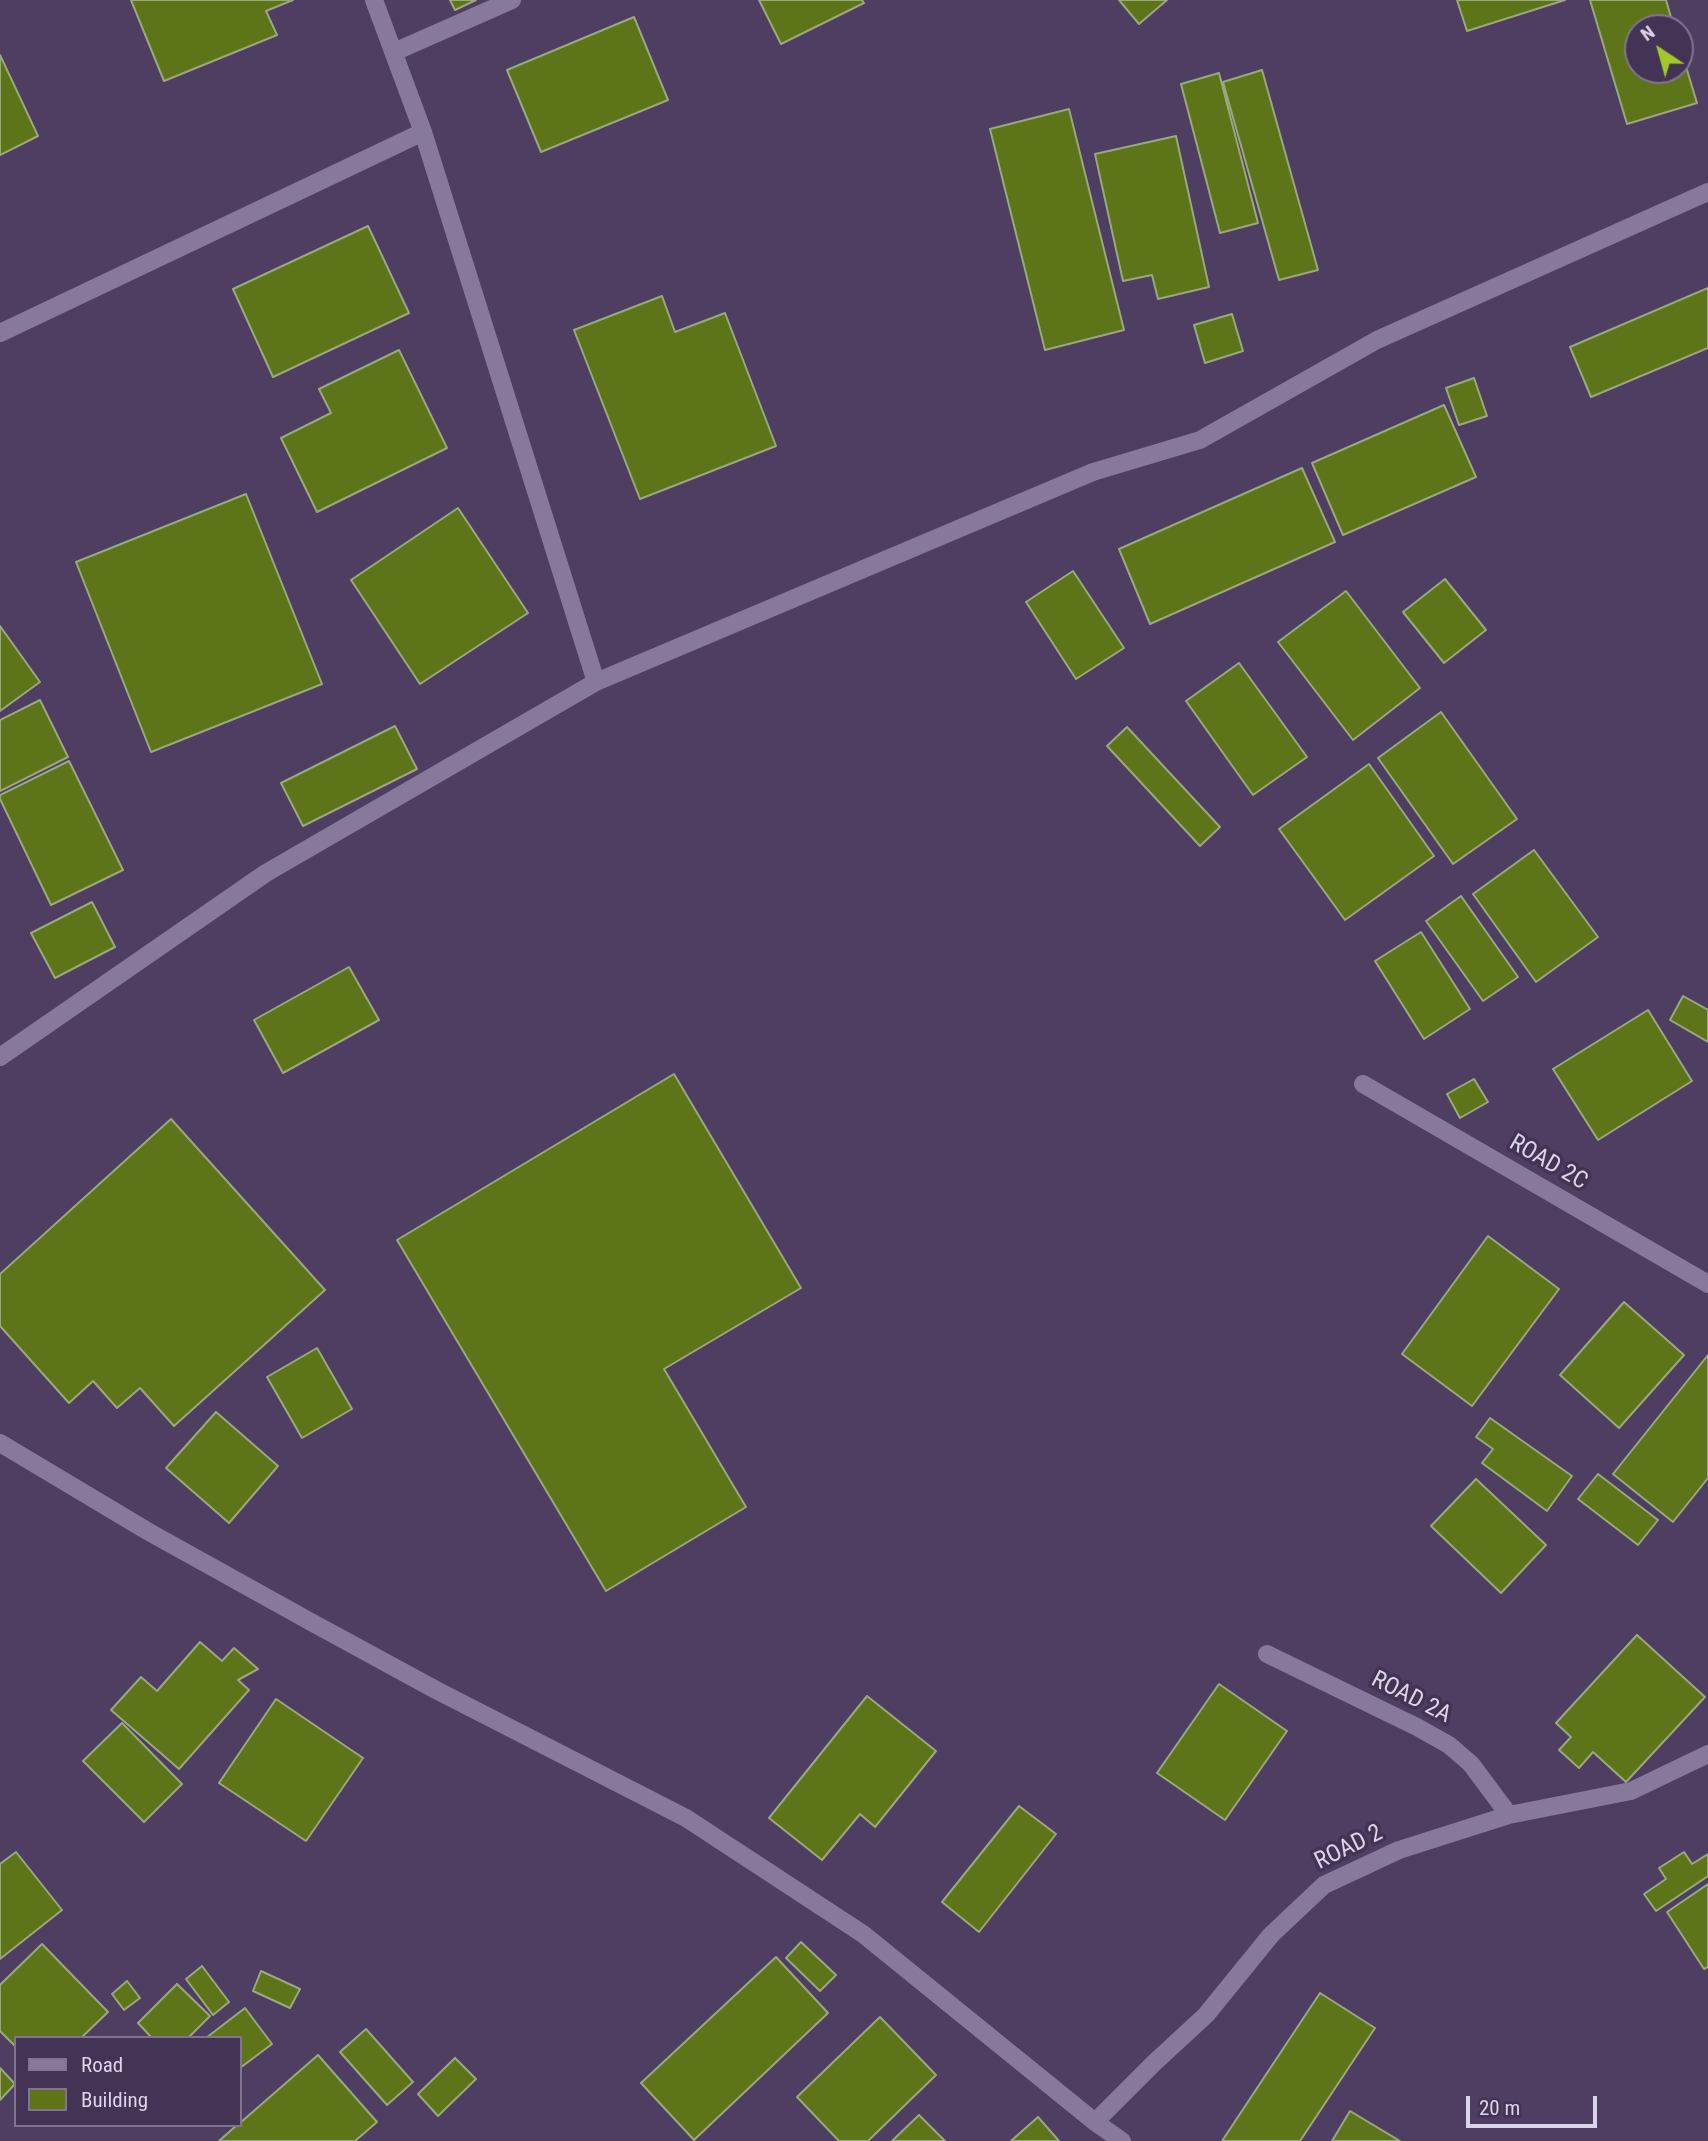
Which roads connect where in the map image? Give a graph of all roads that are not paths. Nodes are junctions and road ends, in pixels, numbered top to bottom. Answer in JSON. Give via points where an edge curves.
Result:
{"nodes":[{"id":1,"x":373,"y":0,"type":"edge"},
{"id":2,"x":512,"y":0,"type":"edge"},
{"id":3,"x":394,"y":52,"type":"junction"},
{"id":4,"x":423,"y":132,"type":"junction"},
{"id":5,"x":1708,"y":192,"type":"edge"},
{"id":6,"x":0,"y":333,"type":"edge"},
{"id":7,"x":596,"y":682,"type":"junction"},
{"id":8,"x":0,"y":1058,"type":"edge"},
{"id":9,"x":1363,"y":1084,"type":"dead end"},
{"id":10,"x":1708,"y":1284,"type":"edge"},
{"id":11,"x":0,"y":1443,"type":"edge"},
{"id":12,"x":1267,"y":1654,"type":"dead end"},
{"id":13,"x":1708,"y":1754,"type":"edge"},
{"id":14,"x":1509,"y":1815,"type":"junction"},
{"id":15,"x":1095,"y":2122,"type":"junction"},
{"id":16,"x":1122,"y":2141,"type":"edge"}],
"edges":[{"from":1,"to":3,"type":"street"},
{"from":2,"to":3,"type":"street"},
{"from":3,"to":4,"type":"street"},
{"from":4,"to":6,"type":"street"},
{"from":4,"to":7,"type":"street"},
{"from":5,"to":7,"type":"street","via":[[1377,340],[1200,440],[1093,472]]},
{"from":7,"to":8,"type":"street","via":[[266,873]]},
{"from":9,"to":10,"type":"street","name":"ROAD 2C"},
{"from":11,"to":15,"type":"street","via":[[311,1622],[686,1818],[863,1934]]},
{"from":12,"to":14,"type":"street","name":"ROAD 2A","via":[[1449,1745],[1471,1764]]},
{"from":13,"to":14,"type":"street","name":"ROAD 2","via":[[1631,1791]]},
{"from":14,"to":15,"type":"street","name":"ROAD 2","via":[[1399,1850],[1324,1885],[1271,1935],[1206,2015]]},
{"from":15,"to":16,"type":"street"}]}
